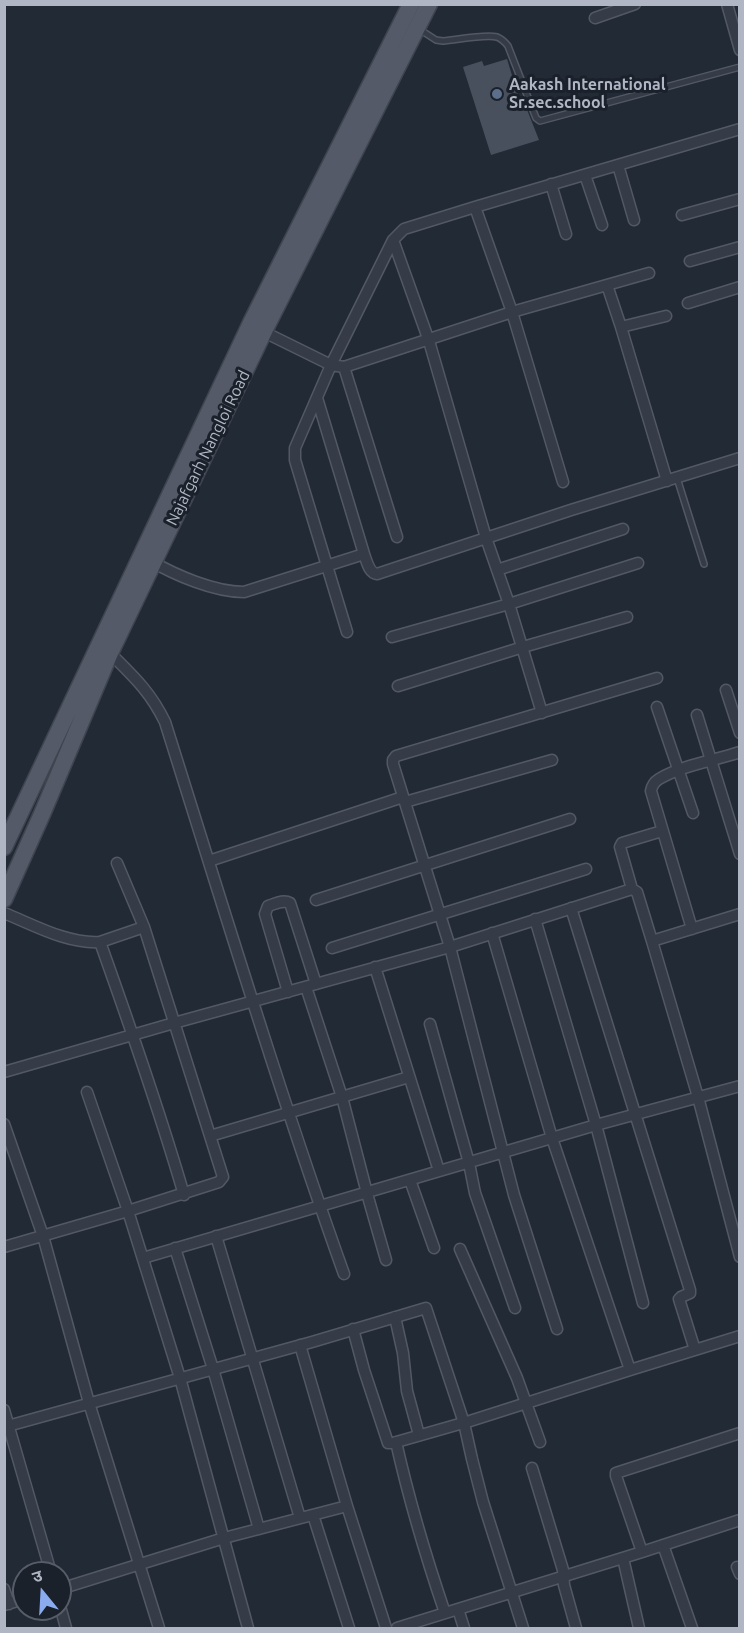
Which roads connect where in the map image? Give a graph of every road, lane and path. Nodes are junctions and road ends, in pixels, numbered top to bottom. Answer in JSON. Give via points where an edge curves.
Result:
{"nodes":[{"id":1,"x":411,"y":4,"type":"edge"},
{"id":2,"x":429,"y":4,"type":"edge"},
{"id":3,"x":635,"y":4,"type":"edge"},
{"id":4,"x":727,"y":4,"type":"edge"},
{"id":5,"x":595,"y":18,"type":"dead end"},
{"id":6,"x":417,"y":28,"type":"junction"},
{"id":7,"x":738,"y":43,"type":"edge"},
{"id":8,"x":740,"y":67,"type":"edge"},
{"id":9,"x":740,"y":129,"type":"edge"},
{"id":10,"x":618,"y":165,"type":"junction"},
{"id":11,"x":585,"y":175,"type":"junction"},
{"id":12,"x":552,"y":184,"type":"junction"},
{"id":13,"x":740,"y":198,"type":"edge"},
{"id":14,"x":475,"y":207,"type":"junction"},
{"id":15,"x":682,"y":215,"type":"dead end"},
{"id":16,"x":634,"y":220,"type":"dead end"},
{"id":17,"x":602,"y":225,"type":"dead end"},
{"id":18,"x":566,"y":234,"type":"dead end"},
{"id":19,"x":393,"y":240,"type":"junction"},
{"id":20,"x":740,"y":247,"type":"edge"},
{"id":21,"x":690,"y":261,"type":"dead end"},
{"id":22,"x":649,"y":273,"type":"dead end"},
{"id":23,"x":607,"y":285,"type":"junction"},
{"id":24,"x":740,"y":287,"type":"edge"},
{"id":25,"x":688,"y":303,"type":"dead end"},
{"id":26,"x":512,"y":312,"type":"junction"},
{"id":27,"x":666,"y":316,"type":"dead end"},
{"id":28,"x":621,"y":327,"type":"junction"},
{"id":29,"x":264,"y":332,"type":"junction"},
{"id":30,"x":429,"y":340,"type":"junction"},
{"id":31,"x":331,"y":364,"type":"junction"},
{"id":32,"x":344,"y":367,"type":"junction"},
{"id":33,"x":317,"y":398,"type":"junction"},
{"id":34,"x":740,"y":458,"type":"edge"},
{"id":35,"x":672,"y":479,"type":"junction"},
{"id":36,"x":563,"y":482,"type":"dead end"},
{"id":37,"x":623,"y":529,"type":"dead end"},
{"id":38,"x":397,"y":537,"type":"dead end"},
{"id":39,"x":486,"y":538,"type":"junction"},
{"id":40,"x":364,"y":554,"type":"junction"},
{"id":41,"x":147,"y":559,"type":"junction"},
{"id":42,"x":638,"y":563,"type":"dead end"},
{"id":43,"x":704,"y":564,"type":"dead end"},
{"id":44,"x":328,"y":566,"type":"junction"},
{"id":45,"x":497,"y":570,"type":"junction"},
{"id":46,"x":509,"y":604,"type":"junction"},
{"id":47,"x":627,"y":617,"type":"dead end"},
{"id":48,"x":348,"y":632,"type":"dead end"},
{"id":49,"x":392,"y":637,"type":"dead end"},
{"id":50,"x":523,"y":647,"type":"junction"},
{"id":51,"x":110,"y":653,"type":"junction"},
{"id":52,"x":657,"y":678,"type":"dead end"},
{"id":53,"x":398,"y":686,"type":"dead end"},
{"id":54,"x":726,"y":690,"type":"dead end"},
{"id":55,"x":657,"y":707,"type":"dead end"},
{"id":56,"x":542,"y":713,"type":"junction"},
{"id":57,"x":698,"y":715,"type":"dead end"},
{"id":58,"x":740,"y":733,"type":"edge"},
{"id":59,"x":740,"y":752,"type":"edge"},
{"id":60,"x":552,"y":760,"type":"dead end"},
{"id":61,"x":711,"y":761,"type":"junction"},
{"id":62,"x":678,"y":771,"type":"junction"},
{"id":63,"x":404,"y":799,"type":"junction"},
{"id":64,"x":693,"y":813,"type":"dead end"},
{"id":65,"x":570,"y":819,"type":"dead end"},
{"id":66,"x":662,"y":831,"type":"junction"},
{"id":67,"x":4,"y":847,"type":"edge"},
{"id":68,"x":740,"y":854,"type":"edge"},
{"id":69,"x":209,"y":861,"type":"junction"},
{"id":70,"x":117,"y":863,"type":"dead end"},
{"id":71,"x":425,"y":866,"type":"junction"},
{"id":72,"x":586,"y":869,"type":"dead end"},
{"id":73,"x":632,"y":889,"type":"junction"},
{"id":74,"x":4,"y":899,"type":"edge"},
{"id":75,"x":316,"y":900,"type":"dead end"},
{"id":76,"x":571,"y":908,"type":"junction"},
{"id":77,"x":4,"y":913,"type":"edge"},
{"id":78,"x":440,"y":914,"type":"junction"},
{"id":79,"x":740,"y":914,"type":"edge"},
{"id":80,"x":535,"y":920,"type":"junction"},
{"id":81,"x":144,"y":927,"type":"junction"},
{"id":82,"x":692,"y":929,"type":"junction"},
{"id":83,"x":492,"y":933,"type":"junction"},
{"id":84,"x":652,"y":941,"type":"junction"},
{"id":85,"x":100,"y":942,"type":"junction"},
{"id":86,"x":450,"y":947,"type":"junction"},
{"id":87,"x":332,"y":948,"type":"dead end"},
{"id":88,"x":375,"y":967,"type":"junction"},
{"id":89,"x":311,"y":985,"type":"junction"},
{"id":90,"x":288,"y":992,"type":"junction"},
{"id":91,"x":253,"y":1002,"type":"junction"},
{"id":92,"x":174,"y":1023,"type":"junction"},
{"id":93,"x":430,"y":1024,"type":"dead end"},
{"id":94,"x":134,"y":1036,"type":"junction"},
{"id":95,"x":4,"y":1072,"type":"edge"},
{"id":96,"x":410,"y":1077,"type":"junction"},
{"id":97,"x":740,"y":1086,"type":"edge"},
{"id":98,"x":87,"y":1092,"type":"dead end"},
{"id":99,"x":342,"y":1097,"type":"junction"},
{"id":100,"x":698,"y":1097,"type":"junction"},
{"id":101,"x":290,"y":1112,"type":"junction"},
{"id":102,"x":636,"y":1114,"type":"junction"},
{"id":103,"x":4,"y":1124,"type":"edge"},
{"id":104,"x":597,"y":1125,"type":"junction"},
{"id":105,"x":210,"y":1136,"type":"junction"},
{"id":106,"x":552,"y":1138,"type":"junction"},
{"id":107,"x":504,"y":1152,"type":"junction"},
{"id":108,"x":469,"y":1163,"type":"junction"},
{"id":109,"x":439,"y":1171,"type":"junction"},
{"id":110,"x":410,"y":1180,"type":"junction"},
{"id":111,"x":367,"y":1192,"type":"junction"},
{"id":112,"x":184,"y":1194,"type":"junction"},
{"id":113,"x":320,"y":1206,"type":"junction"},
{"id":114,"x":128,"y":1211,"type":"junction"},
{"id":115,"x":43,"y":1236,"type":"junction"},
{"id":116,"x":216,"y":1236,"type":"junction"},
{"id":117,"x":4,"y":1247,"type":"edge"},
{"id":118,"x":175,"y":1248,"type":"junction"},
{"id":119,"x":434,"y":1248,"type":"dead end"},
{"id":120,"x":460,"y":1249,"type":"dead end"},
{"id":121,"x":143,"y":1257,"type":"junction"},
{"id":122,"x":740,"y":1257,"type":"edge"},
{"id":123,"x":386,"y":1260,"type":"dead end"},
{"id":124,"x":344,"y":1274,"type":"dead end"},
{"id":125,"x":643,"y":1303,"type":"dead end"},
{"id":126,"x":514,"y":1308,"type":"dead end"},
{"id":127,"x":395,"y":1317,"type":"junction"},
{"id":128,"x":354,"y":1329,"type":"junction"},
{"id":129,"x":557,"y":1329,"type":"dead end"},
{"id":130,"x":740,"y":1336,"type":"edge"},
{"id":131,"x":300,"y":1345,"type":"junction"},
{"id":132,"x":695,"y":1350,"type":"junction"},
{"id":133,"x":252,"y":1358,"type":"junction"},
{"id":134,"x":213,"y":1369,"type":"junction"},
{"id":135,"x":630,"y":1370,"type":"junction"},
{"id":136,"x":180,"y":1378,"type":"junction"},
{"id":137,"x":89,"y":1403,"type":"junction"},
{"id":138,"x":526,"y":1403,"type":"junction"},
{"id":139,"x":4,"y":1410,"type":"edge"},
{"id":140,"x":464,"y":1423,"type":"junction"},
{"id":141,"x":7,"y":1426,"type":"edge"},
{"id":142,"x":740,"y":1433,"type":"edge"},
{"id":143,"x":419,"y":1435,"type":"junction"},
{"id":144,"x":396,"y":1442,"type":"junction"},
{"id":145,"x":540,"y":1442,"type":"dead end"},
{"id":146,"x":532,"y":1468,"type":"dead end"},
{"id":147,"x":347,"y":1506,"type":"junction"},
{"id":148,"x":313,"y":1515,"type":"junction"},
{"id":149,"x":300,"y":1518,"type":"junction"},
{"id":150,"x":740,"y":1520,"type":"edge"},
{"id":151,"x":259,"y":1529,"type":"junction"},
{"id":152,"x":224,"y":1538,"type":"junction"},
{"id":153,"x":663,"y":1545,"type":"junction"},
{"id":154,"x":642,"y":1552,"type":"junction"},
{"id":155,"x":622,"y":1558,"type":"junction"},
{"id":156,"x":47,"y":1561,"type":"edge"},
{"id":157,"x":139,"y":1564,"type":"junction"},
{"id":158,"x":564,"y":1576,"type":"junction"},
{"id":159,"x":72,"y":1585,"type":"edge"},
{"id":160,"x":4,"y":1589,"type":"edge"},
{"id":161,"x":512,"y":1592,"type":"junction"},
{"id":162,"x":7,"y":1604,"type":"edge"},
{"id":163,"x":458,"y":1609,"type":"junction"},
{"id":164,"x":445,"y":1613,"type":"junction"},
{"id":165,"x":159,"y":1629,"type":"edge"},
{"id":166,"x":248,"y":1629,"type":"edge"},
{"id":167,"x":349,"y":1629,"type":"edge"},
{"id":168,"x":386,"y":1629,"type":"edge"},
{"id":169,"x":397,"y":1629,"type":"edge"},
{"id":170,"x":464,"y":1629,"type":"edge"},
{"id":171,"x":523,"y":1629,"type":"edge"},
{"id":172,"x":576,"y":1629,"type":"edge"},
{"id":173,"x":639,"y":1629,"type":"edge"},
{"id":174,"x":692,"y":1629,"type":"edge"}],
"edges":[{"from":1,"to":41,"type":"main road","name":"Najafgarh Nangloi Road","via":[[252,321]]},
{"from":2,"to":6,"type":"main road","name":"Najafgarh Nangloi Road"},
{"from":3,"to":5,"type":"street"},
{"from":4,"to":7,"type":"street"},
{"from":6,"to":8,"type":"lane","via":[[436,40],[490,37],[504,41],[540,121]]},
{"from":6,"to":29,"type":"main road","name":"Najafgarh Nangloi Road"},
{"from":9,"to":10,"type":"street"},
{"from":10,"to":11,"type":"street"},
{"from":10,"to":16,"type":"street"},
{"from":11,"to":12,"type":"street"},
{"from":11,"to":17,"type":"street"},
{"from":12,"to":14,"type":"street"},
{"from":12,"to":18,"type":"street"},
{"from":13,"to":15,"type":"street"},
{"from":14,"to":19,"type":"street","via":[[404,229]]},
{"from":14,"to":26,"type":"street"},
{"from":19,"to":30,"type":"street"},
{"from":19,"to":31,"type":"street"},
{"from":20,"to":21,"type":"street"},
{"from":22,"to":23,"type":"street"},
{"from":23,"to":26,"type":"street"},
{"from":23,"to":28,"type":"street"},
{"from":24,"to":25,"type":"street"},
{"from":26,"to":30,"type":"street"},
{"from":26,"to":36,"type":"street"},
{"from":27,"to":28,"type":"street"},
{"from":28,"to":35,"type":"street"},
{"from":29,"to":31,"type":"street"},
{"from":29,"to":41,"type":"main road","name":"Najafgarh Nangloi Road"},
{"from":30,"to":32,"type":"street"},
{"from":30,"to":39,"type":"street"},
{"from":31,"to":32,"type":"street"},
{"from":31,"to":33,"type":"street"},
{"from":32,"to":38,"type":"street"},
{"from":33,"to":40,"type":"street"},
{"from":33,"to":44,"type":"street","via":[[295,448],[295,460]]},
{"from":34,"to":35,"type":"street"},
{"from":35,"to":39,"type":"street"},
{"from":35,"to":43,"type":"lane"},
{"from":37,"to":45,"type":"street"},
{"from":39,"to":40,"type":"street","via":[[377,574],[371,571]]},
{"from":39,"to":45,"type":"street"},
{"from":40,"to":44,"type":"street"},
{"from":41,"to":44,"type":"street","via":[[196,582],[231,592],[244,592]]},
{"from":41,"to":51,"type":"main road","name":"Najafgarh Nangloi Road"},
{"from":41,"to":67,"type":"main road","name":"Najafgarh Nangloi Road"},
{"from":42,"to":46,"type":"street"},
{"from":44,"to":48,"type":"street"},
{"from":45,"to":46,"type":"street"},
{"from":46,"to":49,"type":"street"},
{"from":46,"to":50,"type":"street"},
{"from":47,"to":50,"type":"street"},
{"from":50,"to":53,"type":"street"},
{"from":50,"to":56,"type":"street"},
{"from":51,"to":69,"type":"street","via":[[156,703]]},
{"from":51,"to":74,"type":"main road","name":"Najafgarh Nangloi Road"},
{"from":52,"to":56,"type":"street"},
{"from":54,"to":58,"type":"street"},
{"from":55,"to":62,"type":"street"},
{"from":56,"to":63,"type":"street","via":[[396,756],[393,764]]},
{"from":57,"to":61,"type":"street"},
{"from":59,"to":61,"type":"street"},
{"from":60,"to":63,"type":"street"},
{"from":61,"to":62,"type":"street"},
{"from":61,"to":68,"type":"street"},
{"from":62,"to":64,"type":"street"},
{"from":62,"to":66,"type":"street","via":[[652,785]]},
{"from":63,"to":69,"type":"street"},
{"from":63,"to":71,"type":"street"},
{"from":65,"to":71,"type":"street"},
{"from":66,"to":73,"type":"street","via":[[622,843]]},
{"from":66,"to":82,"type":"street"},
{"from":69,"to":91,"type":"street"},
{"from":70,"to":81,"type":"street"},
{"from":71,"to":75,"type":"street"},
{"from":71,"to":78,"type":"street"},
{"from":72,"to":78,"type":"street"},
{"from":73,"to":76,"type":"street"},
{"from":73,"to":84,"type":"street","via":[[637,892]]},
{"from":76,"to":80,"type":"street"},
{"from":76,"to":102,"type":"street"},
{"from":77,"to":85,"type":"street","via":[[74,941]]},
{"from":78,"to":86,"type":"street"},
{"from":78,"to":87,"type":"street"},
{"from":79,"to":82,"type":"street"},
{"from":80,"to":83,"type":"street"},
{"from":80,"to":104,"type":"street"},
{"from":81,"to":85,"type":"street"},
{"from":81,"to":92,"type":"street"},
{"from":82,"to":84,"type":"street"},
{"from":83,"to":86,"type":"street"},
{"from":83,"to":106,"type":"street"},
{"from":84,"to":100,"type":"street"},
{"from":85,"to":94,"type":"street"},
{"from":86,"to":88,"type":"street"},
{"from":86,"to":107,"type":"street"},
{"from":88,"to":89,"type":"street"},
{"from":88,"to":96,"type":"street"},
{"from":89,"to":90,"type":"street"},
{"from":89,"to":90,"type":"street","via":[[290,903],[281,902],[268,906],[265,914]]},
{"from":89,"to":99,"type":"street"},
{"from":90,"to":91,"type":"street"},
{"from":91,"to":92,"type":"street"},
{"from":91,"to":101,"type":"street"},
{"from":92,"to":94,"type":"street"},
{"from":92,"to":105,"type":"street"},
{"from":93,"to":108,"type":"street"},
{"from":94,"to":95,"type":"street"},
{"from":94,"to":112,"type":"street"},
{"from":96,"to":99,"type":"street"},
{"from":96,"to":109,"type":"street"},
{"from":97,"to":100,"type":"street"},
{"from":98,"to":114,"type":"street"},
{"from":99,"to":101,"type":"street"},
{"from":99,"to":111,"type":"street"},
{"from":100,"to":102,"type":"street"},
{"from":100,"to":122,"type":"street"},
{"from":101,"to":105,"type":"street"},
{"from":101,"to":113,"type":"street"},
{"from":102,"to":104,"type":"street"},
{"from":102,"to":132,"type":"street","via":[[690,1290],[679,1299]]},
{"from":103,"to":115,"type":"street"},
{"from":104,"to":106,"type":"street"},
{"from":104,"to":125,"type":"street"},
{"from":105,"to":112,"type":"street","via":[[223,1177]]},
{"from":106,"to":107,"type":"street"},
{"from":106,"to":135,"type":"street"},
{"from":107,"to":108,"type":"street"},
{"from":107,"to":129,"type":"street"},
{"from":108,"to":109,"type":"street"},
{"from":108,"to":126,"type":"street","via":[[475,1193]]},
{"from":109,"to":110,"type":"street"},
{"from":110,"to":111,"type":"street"},
{"from":110,"to":119,"type":"street"},
{"from":111,"to":113,"type":"street"},
{"from":111,"to":123,"type":"street"},
{"from":112,"to":114,"type":"street"},
{"from":113,"to":116,"type":"street"},
{"from":113,"to":124,"type":"street"},
{"from":114,"to":115,"type":"street"},
{"from":114,"to":121,"type":"street"},
{"from":115,"to":117,"type":"street"},
{"from":115,"to":137,"type":"street"},
{"from":116,"to":118,"type":"street"},
{"from":116,"to":133,"type":"street"},
{"from":118,"to":121,"type":"street"},
{"from":118,"to":134,"type":"street"},
{"from":120,"to":138,"type":"street"},
{"from":121,"to":136,"type":"street"},
{"from":127,"to":128,"type":"street"},
{"from":127,"to":140,"type":"street","via":[[428,1310]]},
{"from":127,"to":143,"type":"street"},
{"from":128,"to":131,"type":"street"},
{"from":128,"to":144,"type":"street","via":[[386,1441]]},
{"from":130,"to":132,"type":"street"},
{"from":131,"to":133,"type":"street"},
{"from":131,"to":147,"type":"street"},
{"from":132,"to":135,"type":"street"},
{"from":133,"to":134,"type":"street"},
{"from":133,"to":149,"type":"street"},
{"from":134,"to":136,"type":"street"},
{"from":134,"to":151,"type":"street"},
{"from":135,"to":138,"type":"street"},
{"from":136,"to":137,"type":"street"},
{"from":136,"to":152,"type":"street"},
{"from":137,"to":141,"type":"street"},
{"from":137,"to":157,"type":"street"},
{"from":138,"to":140,"type":"street"},
{"from":138,"to":145,"type":"street"},
{"from":139,"to":141,"type":"street"},
{"from":140,"to":143,"type":"street"},
{"from":140,"to":161,"type":"street","via":[[483,1502]]},
{"from":141,"to":156,"type":"street"},
{"from":142,"to":154,"type":"street","via":[[616,1473]]},
{"from":143,"to":144,"type":"street"},
{"from":144,"to":164,"type":"street","via":[[423,1548]]},
{"from":146,"to":158,"type":"street"},
{"from":147,"to":148,"type":"street"},
{"from":147,"to":168,"type":"street"},
{"from":148,"to":149,"type":"street"},
{"from":148,"to":167,"type":"street"},
{"from":149,"to":151,"type":"street"},
{"from":150,"to":153,"type":"street"},
{"from":151,"to":152,"type":"street"},
{"from":152,"to":157,"type":"street"},
{"from":152,"to":166,"type":"street"},
{"from":153,"to":154,"type":"street"},
{"from":153,"to":174,"type":"street"},
{"from":154,"to":155,"type":"street"},
{"from":155,"to":158,"type":"street"},
{"from":155,"to":173,"type":"street"},
{"from":157,"to":159,"type":"street"},
{"from":157,"to":165,"type":"street"},
{"from":158,"to":161,"type":"street"},
{"from":158,"to":172,"type":"street"},
{"from":160,"to":162,"type":"street"},
{"from":161,"to":163,"type":"street"},
{"from":161,"to":171,"type":"street"},
{"from":163,"to":164,"type":"street"},
{"from":163,"to":170,"type":"street"},
{"from":164,"to":169,"type":"street"}]}
